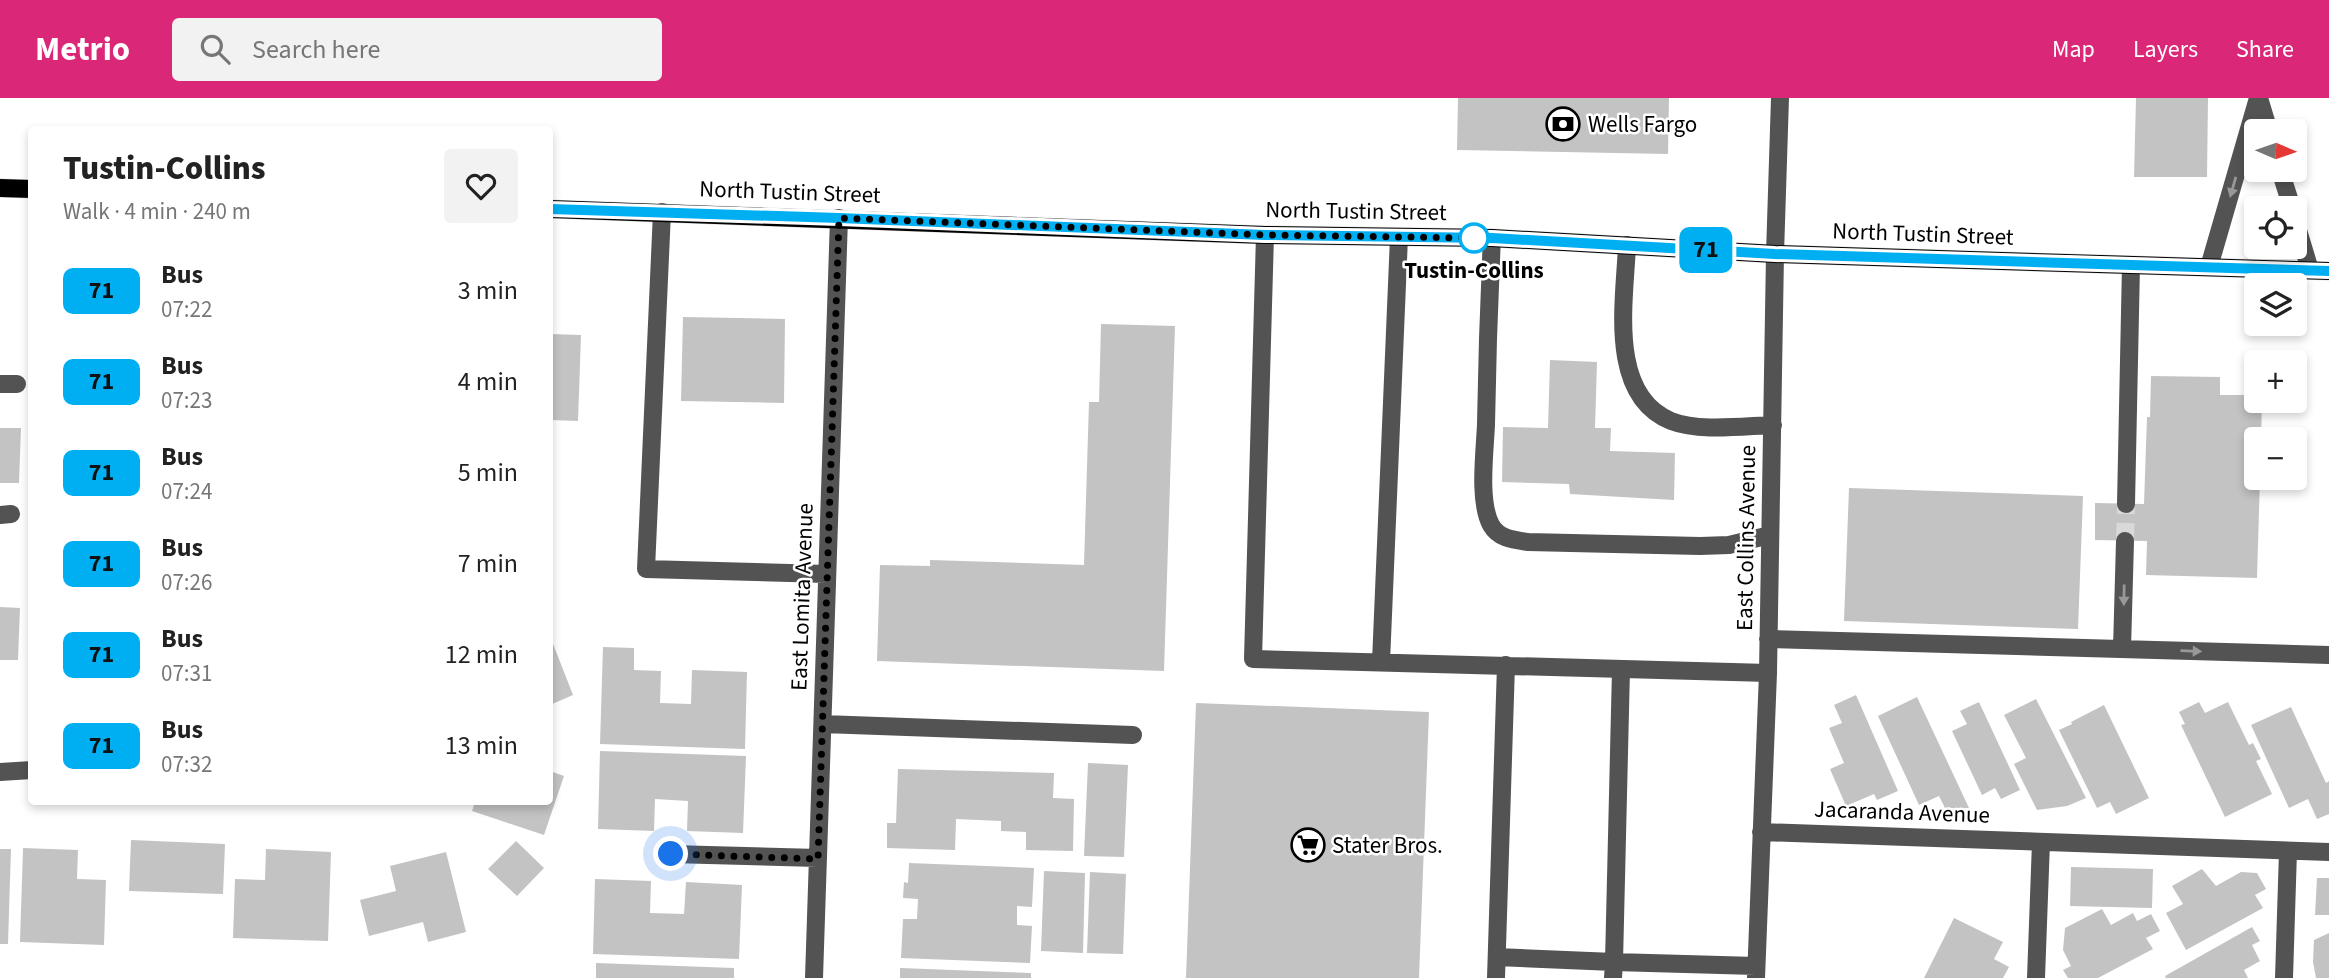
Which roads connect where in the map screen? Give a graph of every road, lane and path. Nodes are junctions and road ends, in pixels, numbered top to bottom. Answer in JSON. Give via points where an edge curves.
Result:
{"nodes":[{"id":1,"x":1780,"y":98,"type":"edge"},
{"id":2,"x":2259,"y":98,"type":"edge"},
{"id":3,"x":2265,"y":119,"type":"edge"},
{"id":4,"x":0,"y":188,"type":"edge"},
{"id":5,"x":28,"y":189,"type":"edge"},
{"id":6,"x":553,"y":209,"type":"edge"},
{"id":7,"x":662,"y":212,"type":"junction"},
{"id":8,"x":839,"y":218,"type":"junction"},
{"id":9,"x":1265,"y":235,"type":"junction"},
{"id":10,"x":1399,"y":237,"type":"junction"},
{"id":11,"x":1492,"y":238,"type":"junction"},
{"id":12,"x":1627,"y":244,"type":"junction"},
{"id":13,"x":1775,"y":254,"type":"junction"},
{"id":14,"x":2307,"y":259,"type":"edge"},
{"id":15,"x":2131,"y":265,"type":"junction"},
{"id":16,"x":2209,"y":267,"type":"junction"},
{"id":17,"x":2310,"y":270,"type":"junction"},
{"id":18,"x":2329,"y":271,"type":"edge"},
{"id":19,"x":1773,"y":425,"type":"junction"},
{"id":20,"x":2126,"y":503,"type":"tunnel mouth"},
{"id":21,"x":1770,"y":535,"type":"junction"},
{"id":22,"x":2125,"y":541,"type":"tunnel mouth"},
{"id":23,"x":828,"y":574,"type":"junction"},
{"id":24,"x":1768,"y":639,"type":"junction"},
{"id":25,"x":2122,"y":649,"type":"junction"},
{"id":26,"x":2329,"y":655,"type":"edge"},
{"id":27,"x":1381,"y":662,"type":"junction"},
{"id":28,"x":1506,"y":665,"type":"junction"},
{"id":29,"x":1620,"y":669,"type":"junction"},
{"id":30,"x":1768,"y":673,"type":"junction"},
{"id":31,"x":823,"y":724,"type":"junction"},
{"id":32,"x":1133,"y":735,"type":"dead end"},
{"id":33,"x":28,"y":770,"type":"edge"},
{"id":34,"x":0,"y":772,"type":"edge"},
{"id":35,"x":1761,"y":832,"type":"junction"},
{"id":36,"x":2041,"y":842,"type":"junction"},
{"id":37,"x":2288,"y":851,"type":"junction"},
{"id":38,"x":2329,"y":852,"type":"edge"},
{"id":39,"x":671,"y":854,"type":"dead end"},
{"id":40,"x":818,"y":859,"type":"junction"},
{"id":41,"x":1497,"y":957,"type":"junction"},
{"id":42,"x":1614,"y":970,"type":"edge"},
{"id":43,"x":1756,"y":972,"type":"edge"},
{"id":44,"x":814,"y":978,"type":"edge"},
{"id":45,"x":1496,"y":978,"type":"edge"},
{"id":46,"x":2036,"y":978,"type":"edge"},
{"id":47,"x":2284,"y":978,"type":"edge"}],
"edges":[{"from":1,"to":13,"type":"street","name":"East Collins Avenue"},
{"from":2,"to":3,"type":"street"},
{"from":2,"to":16,"type":"street","one_way":true},
{"from":4,"to":5,"type":"main road"},
{"from":6,"to":7,"type":"main road","name":"North Tustin Street"},
{"from":7,"to":8,"type":"main road","name":"North Tustin Street"},
{"from":7,"to":23,"type":"street","via":[[646,569]]},
{"from":8,"to":9,"type":"main road","name":"North Tustin Street"},
{"from":8,"to":23,"type":"street","name":"East Lomita Avenue"},
{"from":9,"to":10,"type":"main road","name":"North Tustin Street"},
{"from":9,"to":27,"type":"street","via":[[1253,659]]},
{"from":10,"to":11,"type":"main road","name":"North Tustin Street"},
{"from":10,"to":27,"type":"street"},
{"from":11,"to":12,"type":"main road","name":"North Tustin Street"},
{"from":11,"to":21,"type":"street","via":[[1485,502],[1499,535],[1528,542],[1700,546],[1730,545]]},
{"from":12,"to":13,"type":"main road","name":"North Tustin Street"},
{"from":12,"to":19,"type":"street","via":[[1626,363],[1651,409],[1672,421],[1699,427]]},
{"from":13,"to":15,"type":"main road","name":"North Tustin Street"},
{"from":13,"to":19,"type":"street","name":"East Collins Avenue"},
{"from":14,"to":17,"type":"street"},
{"from":15,"to":16,"type":"main road","name":"North Tustin Street"},
{"from":15,"to":20,"type":"street"},
{"from":16,"to":17,"type":"main road","name":"North Tustin Street"},
{"from":17,"to":18,"type":"main road","name":"North Tustin Street"},
{"from":19,"to":21,"type":"street","name":"East Collins Avenue"},
{"from":21,"to":24,"type":"street","name":"East Collins Avenue"},
{"from":22,"to":25,"type":"street","one_way":true},
{"from":23,"to":31,"type":"street","name":"East Lomita Avenue"},
{"from":24,"to":25,"type":"street"},
{"from":24,"to":30,"type":"street","name":"East Collins Avenue"},
{"from":25,"to":26,"type":"street","one_way":true},
{"from":27,"to":28,"type":"street"},
{"from":28,"to":29,"type":"street"},
{"from":28,"to":41,"type":"street"},
{"from":29,"to":30,"type":"street"},
{"from":29,"to":42,"type":"street"},
{"from":30,"to":35,"type":"street","name":"East Collins Avenue"},
{"from":31,"to":32,"type":"street"},
{"from":31,"to":40,"type":"street","name":"East Lomita Avenue"},
{"from":33,"to":34,"type":"street"},
{"from":35,"to":36,"type":"street","name":"Jacaranda Avenue"},
{"from":35,"to":43,"type":"street","name":"East Collins Avenue"},
{"from":36,"to":37,"type":"street","name":"Jacaranda Avenue"},
{"from":36,"to":46,"type":"street"},
{"from":37,"to":38,"type":"street","name":"Jacaranda Avenue"},
{"from":37,"to":47,"type":"street"},
{"from":39,"to":40,"type":"street"},
{"from":40,"to":44,"type":"street","name":"East Lomita Avenue"},
{"from":41,"to":42,"type":"street"},
{"from":41,"to":45,"type":"street"},
{"from":42,"to":43,"type":"street"}]}
